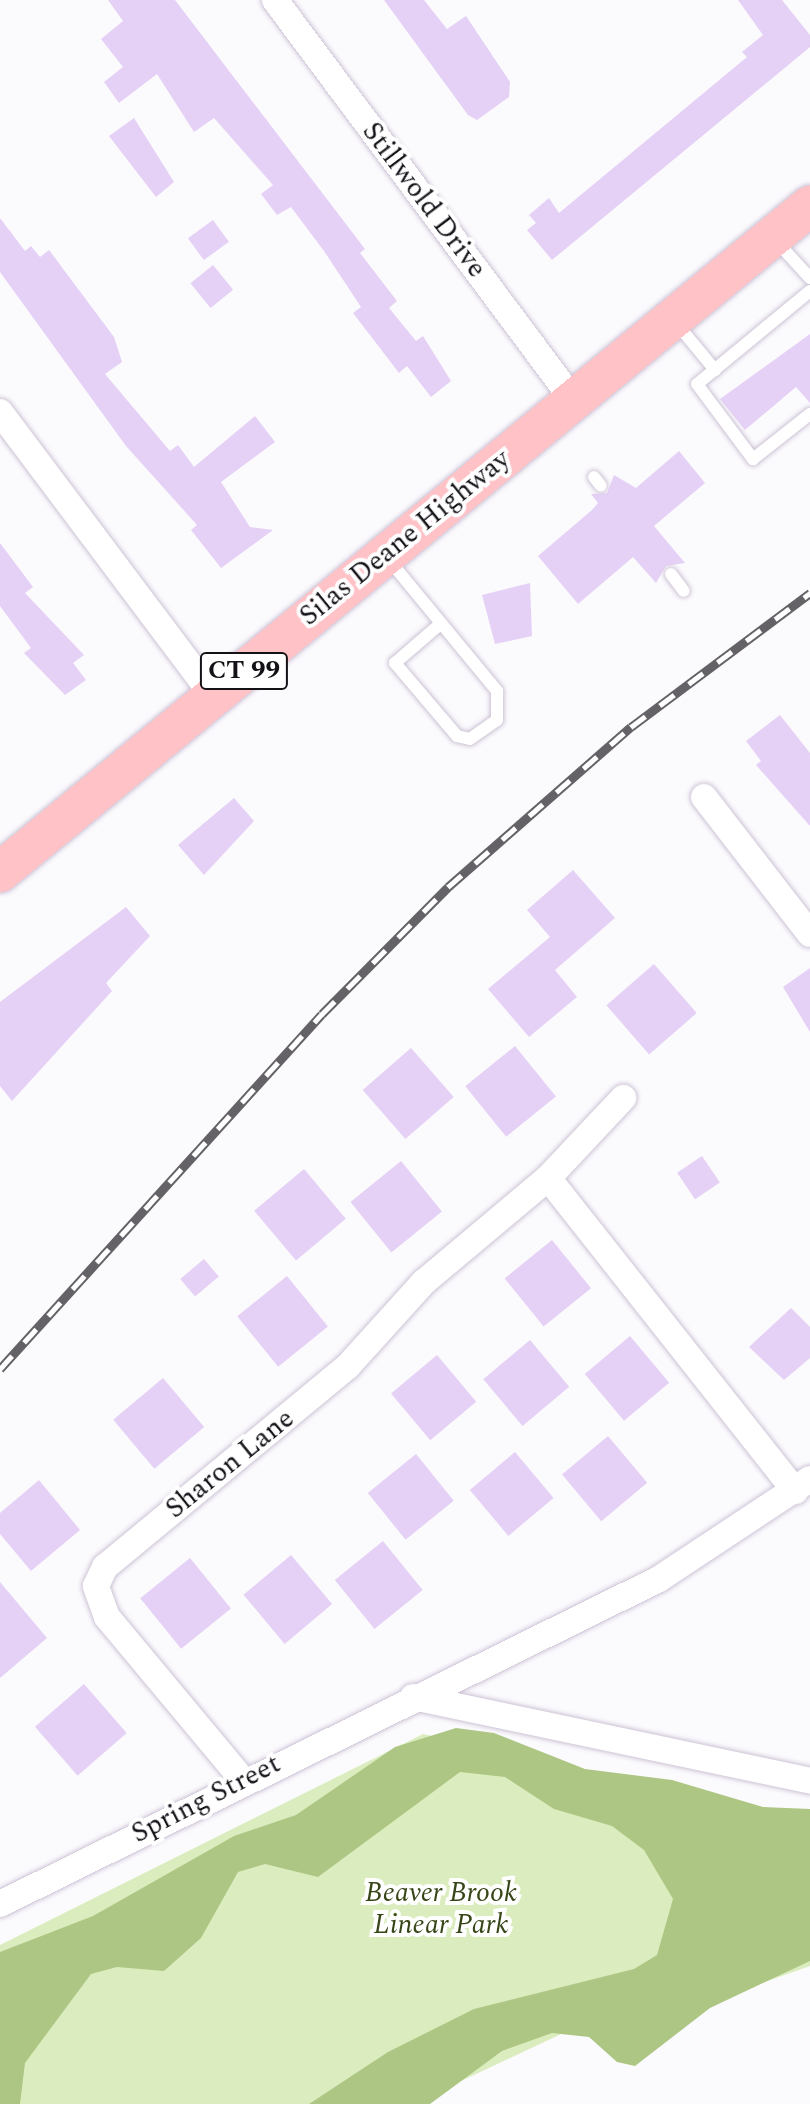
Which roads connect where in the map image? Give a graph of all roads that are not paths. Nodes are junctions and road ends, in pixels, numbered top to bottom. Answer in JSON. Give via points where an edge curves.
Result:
{"nodes":[{"id":1,"x":275,"y":0,"type":"edge"},
{"id":2,"x":810,"y":206,"type":"edge"},
{"id":3,"x":773,"y":237,"type":"junction"},
{"id":4,"x":810,"y":278,"type":"edge"},
{"id":5,"x":810,"y":291,"type":"edge"},
{"id":6,"x":672,"y":319,"type":"junction"},
{"id":7,"x":715,"y":370,"type":"junction"},
{"id":8,"x":573,"y":400,"type":"junction"},
{"id":9,"x":0,"y":412,"type":"edge"},
{"id":10,"x":810,"y":414,"type":"edge"},
{"id":11,"x":385,"y":555,"type":"junction"},
{"id":12,"x":671,"y":574,"type":"dead end"},
{"id":13,"x":684,"y":591,"type":"dead end"},
{"id":14,"x":439,"y":625,"type":"junction"},
{"id":15,"x":213,"y":696,"type":"junction"},
{"id":16,"x":704,"y":797,"type":"dead end"},
{"id":17,"x":0,"y":872,"type":"edge"},
{"id":18,"x":810,"y":934,"type":"edge"},
{"id":19,"x":623,"y":1098,"type":"dead end"},
{"id":20,"x":548,"y":1178,"type":"junction"},
{"id":21,"x":803,"y":1485,"type":"edge"},
{"id":22,"x":413,"y":1697,"type":"junction"},
{"id":23,"x":242,"y":1779,"type":"junction"},
{"id":24,"x":810,"y":1781,"type":"edge"},
{"id":25,"x":0,"y":1904,"type":"edge"}],
"edges":[{"from":1,"to":8,"type":"street","name":"Stillwold Drive"},
{"from":2,"to":3,"type":"main road","name":"Silas Deane Highway","number":"CT 99"},
{"from":3,"to":4,"type":"lane"},
{"from":3,"to":6,"type":"main road","name":"Silas Deane Highway","number":"CT 99"},
{"from":5,"to":7,"type":"lane"},
{"from":6,"to":7,"type":"lane"},
{"from":6,"to":8,"type":"main road","name":"Silas Deane Highway","number":"CT 99"},
{"from":7,"to":10,"type":"lane","via":[[697,384],[753,459]]},
{"from":8,"to":11,"type":"main road","name":"Silas Deane Highway","number":"CT 99"},
{"from":9,"to":15,"type":"street"},
{"from":11,"to":14,"type":"lane"},
{"from":11,"to":15,"type":"main road","name":"Silas Deane Highway","number":"CT 99"},
{"from":12,"to":13,"type":"lane"},
{"from":14,"to":14,"type":"lane","via":[[395,663],[457,736],[470,739],[487,731],[502,704]]},
{"from":15,"to":17,"type":"main road","name":"Silas Deane Highway","number":"CT 99"},
{"from":16,"to":18,"type":"street"},
{"from":19,"to":20,"type":"street","name":"Sharon Lane"},
{"from":20,"to":21,"type":"street"},
{"from":20,"to":23,"type":"street","name":"Sharon Lane","via":[[424,1282],[308,1401],[105,1567],[96,1586],[107,1617]]},
{"from":21,"to":22,"type":"street","name":"Spring Street","via":[[659,1579]]},
{"from":22,"to":23,"type":"street","name":"Spring Street"},
{"from":22,"to":24,"type":"street"},
{"from":23,"to":25,"type":"street","name":"Spring Street"}]}
